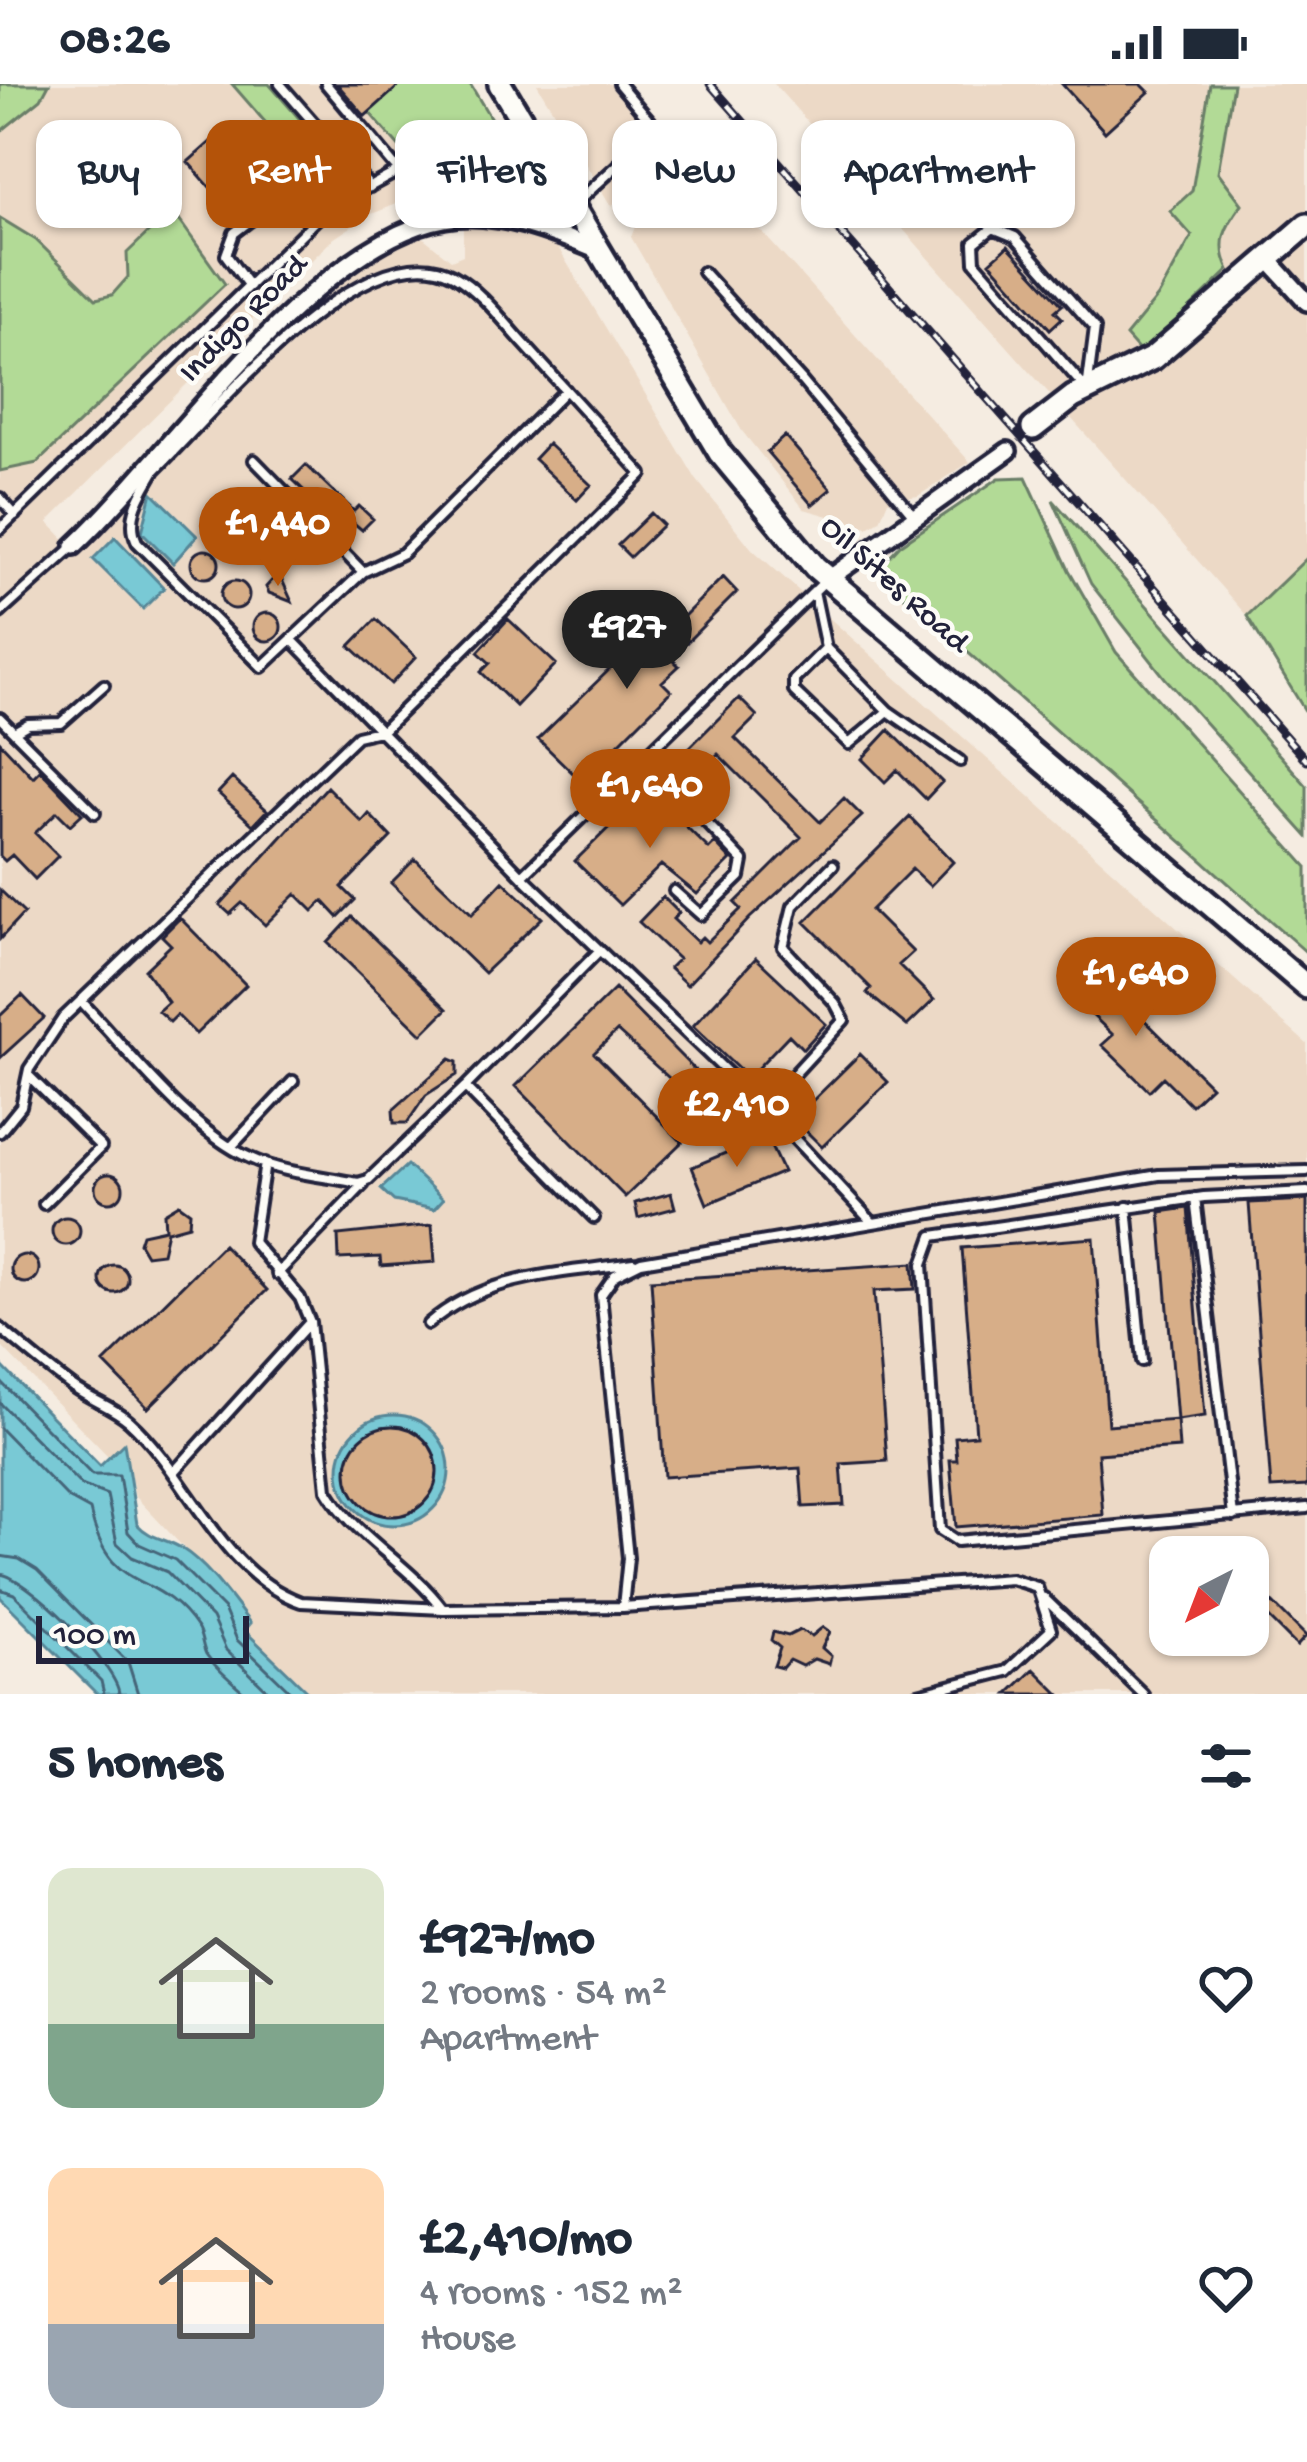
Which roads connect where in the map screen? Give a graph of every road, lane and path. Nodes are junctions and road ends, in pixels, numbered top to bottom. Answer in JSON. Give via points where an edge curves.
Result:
{"nodes":[{"id":1,"x":280,"y":84,"type":"edge"},
{"id":2,"x":326,"y":84,"type":"edge"},
{"id":3,"x":500,"y":84,"type":"edge"},
{"id":4,"x":619,"y":84,"type":"edge"},
{"id":5,"x":311,"y":120,"type":"edge"},
{"id":6,"x":522,"y":120,"type":"edge"},
{"id":7,"x":395,"y":166,"type":"edge"},
{"id":8,"x":588,"y":192,"type":"edge"},
{"id":9,"x":1307,"y":225,"type":"edge"},
{"id":10,"x":240,"y":228,"type":"edge"},
{"id":11,"x":308,"y":228,"type":"edge"},
{"id":12,"x":586,"y":228,"type":"edge"},
{"id":13,"x":599,"y":251,"type":"junction"},
{"id":14,"x":1268,"y":259,"type":"junction"},
{"id":15,"x":703,"y":272,"type":"dead end"},
{"id":16,"x":249,"y":286,"type":"junction"},
{"id":17,"x":1307,"y":302,"type":"edge"},
{"id":18,"x":566,"y":390,"type":"junction"},
{"id":19,"x":1088,"y":390,"type":"junction"},
{"id":20,"x":1033,"y":428,"type":"dead end"},
{"id":21,"x":1009,"y":451,"type":"dead end"},
{"id":22,"x":254,"y":460,"type":"dead end"},
{"id":23,"x":0,"y":498,"type":"edge"},
{"id":24,"x":15,"y":514,"type":"junction"},
{"id":25,"x":915,"y":518,"type":"junction"},
{"id":26,"x":0,"y":529,"type":"edge"},
{"id":27,"x":74,"y":546,"type":"joint"},
{"id":28,"x":363,"y":572,"type":"junction"},
{"id":29,"x":820,"y":585,"type":"junction"},
{"id":30,"x":0,"y":614,"type":"edge"},
{"id":31,"x":292,"y":640,"type":"junction"},
{"id":32,"x":826,"y":648,"type":"junction"},
{"id":33,"x":104,"y":685,"type":"dead end"},
{"id":34,"x":888,"y":711,"type":"junction"},
{"id":35,"x":0,"y":718,"type":"edge"},
{"id":36,"x":382,"y":730,"type":"junction"},
{"id":37,"x":14,"y":732,"type":"junction"},
{"id":38,"x":643,"y":756,"type":"junction"},
{"id":39,"x":960,"y":761,"type":"dead end"},
{"id":40,"x":95,"y":813,"type":"dead end"},
{"id":41,"x":833,"y":865,"type":"dead end"},
{"id":42,"x":521,"y":876,"type":"junction"},
{"id":43,"x":674,"y":892,"type":"dead end"},
{"id":44,"x":599,"y":951,"type":"junction"},
{"id":45,"x":1307,"y":987,"type":"edge"},
{"id":46,"x":81,"y":1001,"type":"junction"},
{"id":47,"x":28,"y":1076,"type":"junction"},
{"id":48,"x":293,"y":1082,"type":"dead end"},
{"id":49,"x":465,"y":1087,"type":"junction"},
{"id":50,"x":763,"y":1108,"type":"junction"},
{"id":51,"x":0,"y":1132,"type":"edge"},
{"id":52,"x":232,"y":1146,"type":"junction"},
{"id":53,"x":266,"y":1163,"type":"junction"},
{"id":54,"x":1307,"y":1171,"type":"edge"},
{"id":55,"x":368,"y":1180,"type":"junction"},
{"id":56,"x":1307,"y":1192,"type":"edge"},
{"id":57,"x":1195,"y":1198,"type":"junction"},
{"id":58,"x":44,"y":1204,"type":"dead end"},
{"id":59,"x":1127,"y":1207,"type":"junction"},
{"id":60,"x":595,"y":1218,"type":"dead end"},
{"id":61,"x":873,"y":1223,"type":"junction"},
{"id":62,"x":640,"y":1262,"type":"junction"},
{"id":63,"x":277,"y":1274,"type":"junction"},
{"id":64,"x":310,"y":1322,"type":"junction"},
{"id":65,"x":428,"y":1324,"type":"dead end"},
{"id":66,"x":0,"y":1328,"type":"edge"},
{"id":67,"x":1142,"y":1361,"type":"dead end"},
{"id":68,"x":176,"y":1471,"type":"junction"},
{"id":69,"x":1307,"y":1508,"type":"edge"},
{"id":70,"x":1233,"y":1516,"type":"junction"},
{"id":71,"x":1043,"y":1597,"type":"junction"},
{"id":72,"x":623,"y":1607,"type":"junction"},
{"id":73,"x":443,"y":1609,"type":"junction"},
{"id":74,"x":917,"y":1694,"type":"edge"},
{"id":75,"x":1143,"y":1694,"type":"edge"}],
"edges":[{"from":1,"to":5,"type":"lane"},
{"from":2,"to":7,"type":"lane"},
{"from":3,"to":6,"type":"street","name":"Oil Sites Road"},
{"from":4,"to":8,"type":"lane","via":[[657,129]]},
{"from":9,"to":14,"type":"street"},
{"from":10,"to":16,"type":"lane","via":[[226,255]]},
{"from":11,"to":16,"type":"lane"},
{"from":12,"to":13,"type":"street","name":"Oil Sites Road"},
{"from":13,"to":27,"type":"street","name":"Indigo Road","via":[[490,217],[434,221],[375,243],[214,393]]},
{"from":13,"to":29,"type":"street","name":"Oil Sites Road","via":[[720,453]]},
{"from":14,"to":17,"type":"street"},
{"from":14,"to":19,"type":"street","via":[[1154,358]]},
{"from":15,"to":25,"type":"lane"},
{"from":16,"to":24,"type":"lane"},
{"from":18,"to":28,"type":"lane","via":[[404,553]]},
{"from":18,"to":31,"type":"lane","via":[[455,276],[426,265],[383,274],[314,314],[155,470],[130,528],[262,668]]},
{"from":18,"to":36,"type":"lane","via":[[642,474]]},
{"from":19,"to":19,"type":"lane","via":[[975,262],[974,243],[983,234],[993,228],[1015,237],[1095,328]]},
{"from":19,"to":20,"type":"street"},
{"from":21,"to":25,"type":"street"},
{"from":22,"to":28,"type":"lane"},
{"from":23,"to":24,"type":"lane"},
{"from":24,"to":26,"type":"lane"},
{"from":25,"to":29,"type":"street"},
{"from":27,"to":30,"type":"lane","name":"Indigo Road"},
{"from":28,"to":31,"type":"lane"},
{"from":29,"to":32,"type":"lane"},
{"from":29,"to":38,"type":"lane"},
{"from":29,"to":45,"type":"street","name":"Oil Sites Road","via":[[1110,813]]},
{"from":31,"to":36,"type":"lane"},
{"from":32,"to":34,"type":"lane"},
{"from":32,"to":34,"type":"lane","via":[[792,686],[842,741],[855,744]]},
{"from":33,"to":37,"type":"lane","via":[[61,723]]},
{"from":34,"to":39,"type":"lane"},
{"from":35,"to":37,"type":"lane"},
{"from":36,"to":42,"type":"lane"},
{"from":36,"to":46,"type":"lane","via":[[357,736]]},
{"from":37,"to":40,"type":"lane"},
{"from":38,"to":42,"type":"lane"},
{"from":38,"to":43,"type":"lane","via":[[745,870],[701,915]]},
{"from":41,"to":50,"type":"lane","via":[[794,906],[783,947],[844,1020]]},
{"from":42,"to":44,"type":"lane"},
{"from":44,"to":49,"type":"lane"},
{"from":44,"to":50,"type":"lane"},
{"from":46,"to":47,"type":"lane"},
{"from":46,"to":52,"type":"lane"},
{"from":47,"to":51,"type":"lane","via":[[21,1106]]},
{"from":47,"to":58,"type":"lane","via":[[100,1147]]},
{"from":48,"to":52,"type":"lane"},
{"from":49,"to":55,"type":"lane"},
{"from":49,"to":60,"type":"lane"},
{"from":50,"to":61,"type":"lane"},
{"from":52,"to":53,"type":"lane"},
{"from":53,"to":55,"type":"lane"},
{"from":53,"to":63,"type":"lane","via":[[253,1243]]},
{"from":54,"to":61,"type":"lane","via":[[1159,1175]]},
{"from":55,"to":63,"type":"lane"},
{"from":56,"to":57,"type":"lane"},
{"from":57,"to":59,"type":"lane"},
{"from":57,"to":70,"type":"lane"},
{"from":59,"to":67,"type":"lane"},
{"from":59,"to":70,"type":"lane","via":[[932,1236],[923,1264],[940,1529],[957,1541]]},
{"from":61,"to":62,"type":"lane"},
{"from":62,"to":65,"type":"lane","via":[[495,1284],[459,1298]]},
{"from":62,"to":72,"type":"lane","via":[[615,1275],[601,1295],[628,1558]]},
{"from":63,"to":64,"type":"lane"},
{"from":64,"to":68,"type":"lane"},
{"from":64,"to":73,"type":"lane","via":[[327,1490]]},
{"from":66,"to":68,"type":"lane","via":[[125,1418]]},
{"from":68,"to":73,"type":"lane","via":[[213,1532],[283,1596]]},
{"from":69,"to":70,"type":"lane"},
{"from":71,"to":72,"type":"lane","via":[[1011,1579]]},
{"from":71,"to":74,"type":"lane","via":[[1051,1630],[1007,1671]]},
{"from":71,"to":75,"type":"lane"},
{"from":72,"to":73,"type":"lane"}]}
